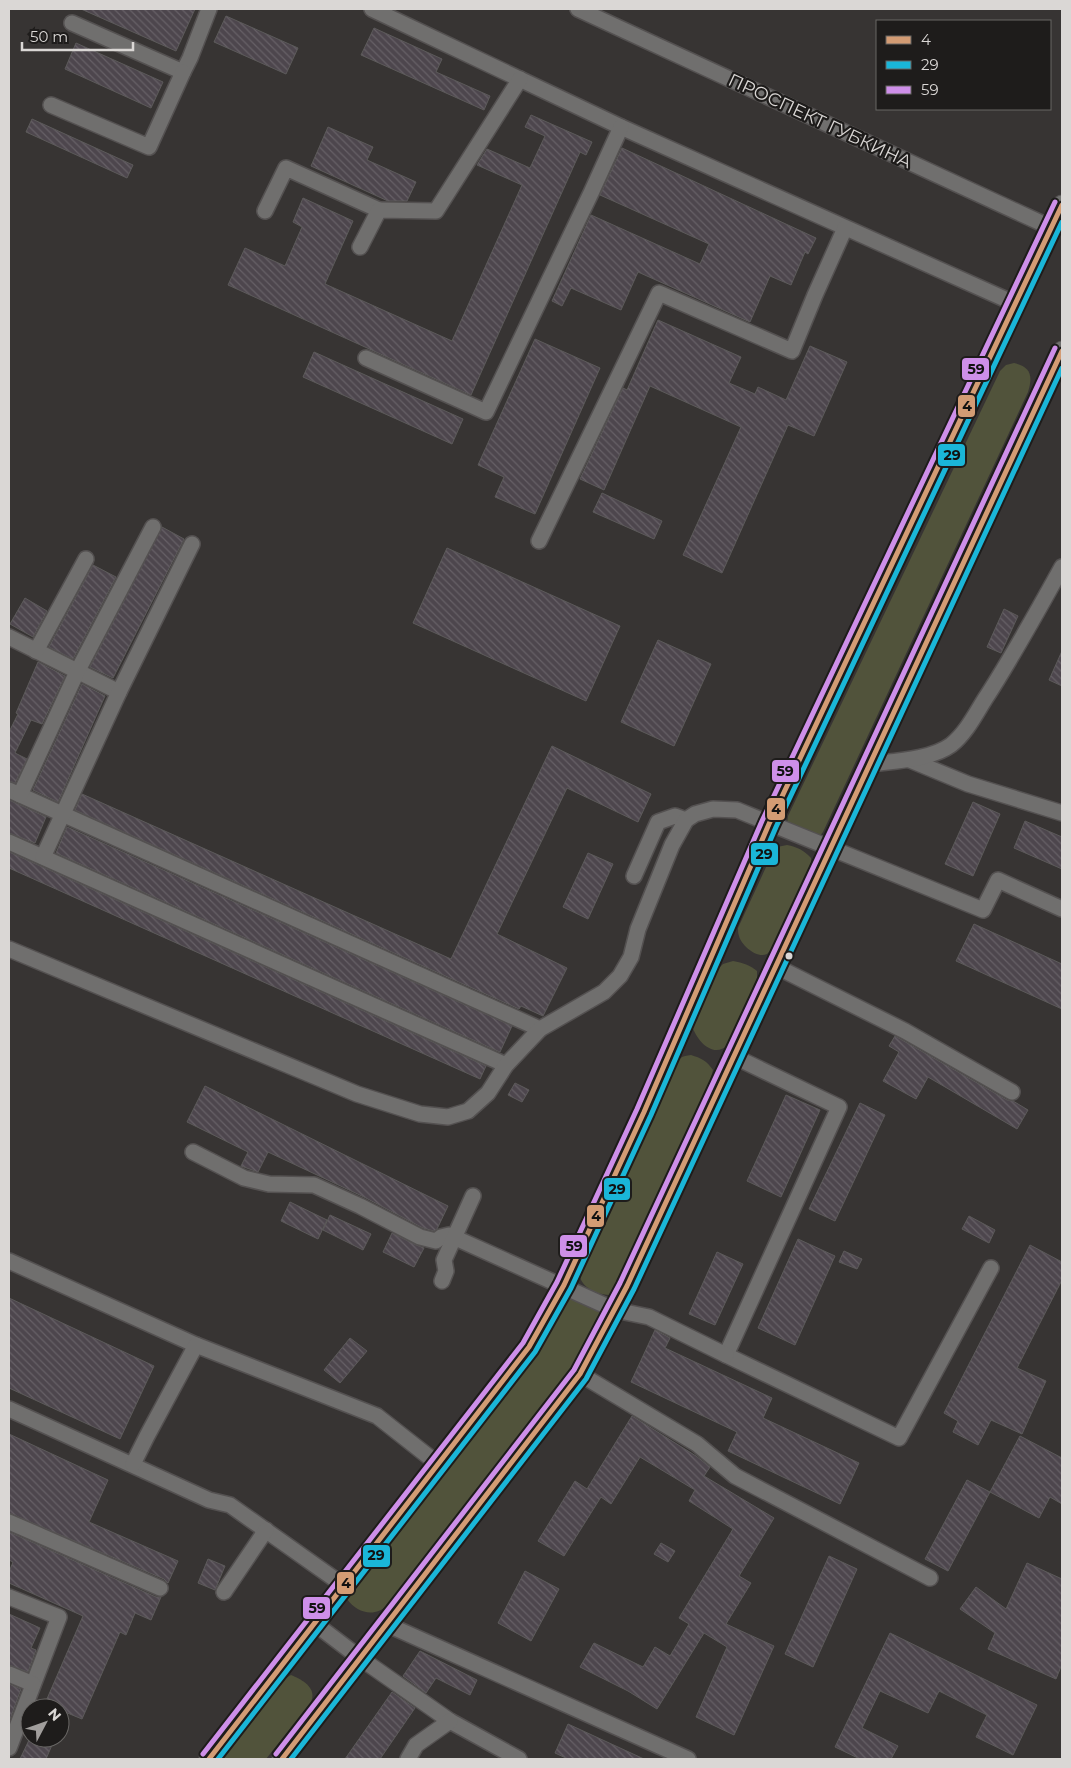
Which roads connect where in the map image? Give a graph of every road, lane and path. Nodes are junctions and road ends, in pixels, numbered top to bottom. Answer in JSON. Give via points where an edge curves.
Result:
{"nodes":[{"id":1,"x":209,"y":9,"type":"edge"},
{"id":2,"x":372,"y":9,"type":"edge"},
{"id":3,"x":578,"y":9,"type":"edge"},
{"id":4,"x":72,"y":23,"type":"dead end"},
{"id":5,"x":183,"y":72,"type":"junction"},
{"id":6,"x":520,"y":79,"type":"junction"},
{"id":7,"x":51,"y":105,"type":"dead end"},
{"id":8,"x":621,"y":127,"type":"junction"},
{"id":9,"x":1062,"y":205,"type":"edge"},
{"id":10,"x":378,"y":210,"type":"junction"},
{"id":11,"x":265,"y":211,"type":"dead end"},
{"id":12,"x":845,"y":228,"type":"junction"},
{"id":13,"x":1057,"y":231,"type":"edge"},
{"id":14,"x":360,"y":247,"type":"dead end"},
{"id":15,"x":1016,"y":304,"type":"junction"},
{"id":16,"x":366,"y":358,"type":"dead end"},
{"id":17,"x":1060,"y":364,"type":"edge"},
{"id":18,"x":152,"y":527,"type":"dead end"},
{"id":19,"x":539,"y":541,"type":"dead end"},
{"id":20,"x":192,"y":544,"type":"dead end"},
{"id":21,"x":86,"y":559,"type":"dead end"},
{"id":22,"x":1062,"y":567,"type":"edge"},
{"id":23,"x":9,"y":637,"type":"edge"},
{"id":24,"x":36,"y":651,"type":"junction"},
{"id":25,"x":77,"y":672,"type":"junction"},
{"id":26,"x":119,"y":692,"type":"junction"},
{"id":27,"x":910,"y":760,"type":"junction"},
{"id":28,"x":870,"y":764,"type":"junction"},
{"id":29,"x":14,"y":793,"type":"edge"},
{"id":30,"x":1062,"y":813,"type":"edge"},
{"id":31,"x":63,"y":814,"type":"junction"},
{"id":32,"x":686,"y":820,"type":"junction"},
{"id":33,"x":769,"y":824,"type":"junction"},
{"id":34,"x":9,"y":842,"type":"edge"},
{"id":35,"x":830,"y":848,"type":"junction"},
{"id":36,"x":43,"y":857,"type":"junction"},
{"id":37,"x":634,"y":876,"type":"dead end"},
{"id":38,"x":1062,"y":908,"type":"edge"},
{"id":39,"x":9,"y":949,"type":"edge"},
{"id":40,"x":775,"y":966,"type":"junction"},
{"id":41,"x":540,"y":1029,"type":"junction"},
{"id":42,"x":733,"y":1056,"type":"junction"},
{"id":43,"x":506,"y":1065,"type":"junction"},
{"id":44,"x":1012,"y":1092,"type":"dead end"},
{"id":45,"x":193,"y":1152,"type":"dead end"},
{"id":46,"x":473,"y":1196,"type":"dead end"},
{"id":47,"x":454,"y":1238,"type":"junction"},
{"id":48,"x":9,"y":1261,"type":"edge"},
{"id":49,"x":991,"y":1268,"type":"dead end"},
{"id":50,"x":442,"y":1281,"type":"dead end"},
{"id":51,"x":564,"y":1285,"type":"junction"},
{"id":52,"x":616,"y":1310,"type":"junction"},
{"id":53,"x":196,"y":1345,"type":"junction"},
{"id":54,"x":726,"y":1355,"type":"junction"},
{"id":55,"x":580,"y":1374,"type":"junction"},
{"id":56,"x":9,"y":1409,"type":"edge"},
{"id":57,"x":133,"y":1464,"type":"junction"},
{"id":58,"x":438,"y":1464,"type":"junction"},
{"id":59,"x":9,"y":1522,"type":"edge"},
{"id":60,"x":266,"y":1530,"type":"junction"},
{"id":61,"x":930,"y":1578,"type":"dead end"},
{"id":62,"x":344,"y":1585,"type":"junction"},
{"id":63,"x":160,"y":1588,"type":"dead end"},
{"id":64,"x":224,"y":1592,"type":"dead end"},
{"id":65,"x":9,"y":1597,"type":"edge"},
{"id":66,"x":314,"y":1623,"type":"junction"},
{"id":67,"x":386,"y":1624,"type":"junction"},
{"id":68,"x":357,"y":1661,"type":"junction"},
{"id":69,"x":9,"y":1674,"type":"edge"},
{"id":70,"x":33,"y":1684,"type":"junction"},
{"id":71,"x":446,"y":1724,"type":"junction"},
{"id":72,"x":9,"y":1748,"type":"edge"},
{"id":73,"x":210,"y":1759,"type":"edge"},
{"id":74,"x":282,"y":1759,"type":"edge"},
{"id":75,"x":408,"y":1759,"type":"edge"},
{"id":76,"x":519,"y":1759,"type":"edge"},
{"id":77,"x":688,"y":1759,"type":"edge"}],
"edges":[{"from":1,"to":5,"type":"street"},
{"from":2,"to":6,"type":"street"},
{"from":3,"to":13,"type":"street","name":"ПРОСПЕКТ ГУБКИНА"},
{"from":4,"to":5,"type":"street"},
{"from":5,"to":7,"type":"street","via":[[149,147]]},
{"from":6,"to":8,"type":"street"},
{"from":6,"to":10,"type":"street","via":[[436,211]]},
{"from":8,"to":12,"type":"street"},
{"from":8,"to":16,"type":"street","via":[[486,412]]},
{"from":9,"to":13,"type":"main road"},
{"from":10,"to":11,"type":"street","via":[[286,168]]},
{"from":10,"to":14,"type":"street"},
{"from":12,"to":15,"type":"street"},
{"from":12,"to":19,"type":"street","via":[[792,351],[659,293]]},
{"from":13,"to":15,"type":"main road"},
{"from":15,"to":33,"type":"main road"},
{"from":17,"to":28,"type":"main road"},
{"from":18,"to":25,"type":"street"},
{"from":20,"to":26,"type":"street"},
{"from":21,"to":24,"type":"street"},
{"from":22,"to":27,"type":"street","via":[[1009,662],[963,733],[950,746]]},
{"from":23,"to":24,"type":"street"},
{"from":24,"to":25,"type":"street"},
{"from":25,"to":26,"type":"street"},
{"from":25,"to":29,"type":"street"},
{"from":26,"to":31,"type":"street"},
{"from":27,"to":28,"type":"street"},
{"from":27,"to":30,"type":"street","via":[[968,784]]},
{"from":28,"to":35,"type":"main road"},
{"from":29,"to":31,"type":"street"},
{"from":31,"to":36,"type":"street"},
{"from":31,"to":41,"type":"street"},
{"from":32,"to":33,"type":"street","via":[[714,809],[737,810]]},
{"from":32,"to":37,"type":"street","via":[[674,816],[658,822]]},
{"from":32,"to":41,"type":"street","via":[[672,845],[638,929],[631,957],[620,976],[604,992]]},
{"from":33,"to":35,"type":"street"},
{"from":33,"to":51,"type":"main road","via":[[644,1112]]},
{"from":34,"to":36,"type":"street"},
{"from":35,"to":38,"type":"street","via":[[983,910],[998,880]]},
{"from":35,"to":40,"type":"main road"},
{"from":36,"to":43,"type":"street"},
{"from":39,"to":43,"type":"street","via":[[357,1094],[420,1114],[448,1117],[468,1112],[488,1093]]},
{"from":40,"to":42,"type":"main road"},
{"from":40,"to":44,"type":"street","via":[[905,1031]]},
{"from":41,"to":43,"type":"street"},
{"from":42,"to":52,"type":"main road"},
{"from":42,"to":54,"type":"street","via":[[839,1107]]},
{"from":45,"to":47,"type":"street","via":[[244,1178],[269,1184],[314,1185],[420,1237],[436,1241],[449,1235]]},
{"from":46,"to":47,"type":"street"},
{"from":47,"to":50,"type":"street","via":[[444,1260],[446,1271]]},
{"from":47,"to":51,"type":"street"},
{"from":48,"to":53,"type":"street"},
{"from":49,"to":54,"type":"street","via":[[900,1438]]},
{"from":51,"to":52,"type":"street"},
{"from":51,"to":58,"type":"main road","via":[[529,1347]]},
{"from":52,"to":54,"type":"street","via":[[649,1317]]},
{"from":52,"to":55,"type":"main road"},
{"from":53,"to":57,"type":"street"},
{"from":53,"to":58,"type":"street","via":[[377,1416]]},
{"from":55,"to":61,"type":"street","via":[[697,1444],[735,1476]]},
{"from":55,"to":67,"type":"main road"},
{"from":56,"to":57,"type":"street"},
{"from":57,"to":60,"type":"street","via":[[209,1500],[230,1505]]},
{"from":58,"to":62,"type":"main road"},
{"from":59,"to":63,"type":"street"},
{"from":60,"to":62,"type":"street"},
{"from":60,"to":64,"type":"street"},
{"from":62,"to":66,"type":"main road"},
{"from":65,"to":70,"type":"street","via":[[60,1617]]},
{"from":66,"to":68,"type":"street"},
{"from":66,"to":73,"type":"main road"},
{"from":67,"to":68,"type":"main road"},
{"from":67,"to":77,"type":"street"},
{"from":68,"to":71,"type":"street"},
{"from":68,"to":74,"type":"main road"},
{"from":69,"to":70,"type":"street"},
{"from":70,"to":72,"type":"street"},
{"from":71,"to":75,"type":"street","via":[[416,1745]]},
{"from":71,"to":76,"type":"street"}]}
